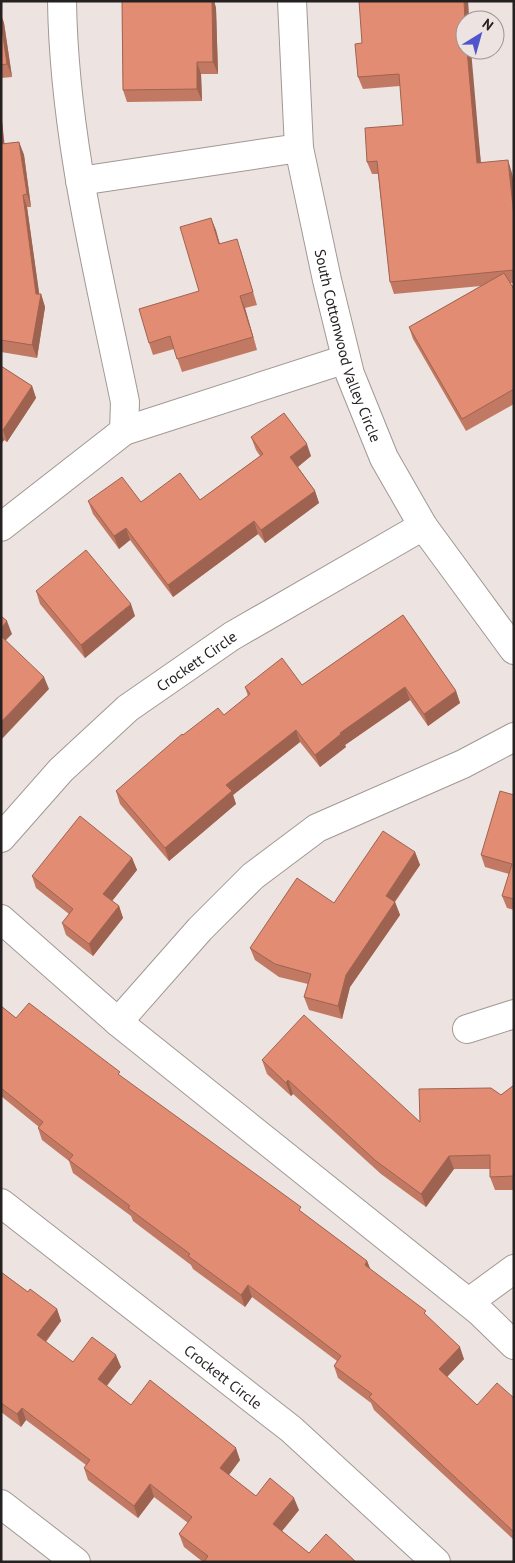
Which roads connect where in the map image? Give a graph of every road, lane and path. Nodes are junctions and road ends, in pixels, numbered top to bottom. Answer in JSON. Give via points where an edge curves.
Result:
{"nodes":[{"id":1,"x":62,"y":1,"type":"edge"},
{"id":2,"x":292,"y":1,"type":"edge"},
{"id":3,"x":299,"y":148,"type":"junction"},
{"id":4,"x":80,"y":181,"type":"junction"},
{"id":5,"x":346,"y":359,"type":"junction"},
{"id":6,"x":124,"y":431,"type":"junction"},
{"id":7,"x":424,"y":526,"type":"junction"},
{"id":8,"x":1,"y":527,"type":"edge"},
{"id":9,"x":514,"y":650,"type":"edge"},
{"id":10,"x":514,"y":738,"type":"edge"},
{"id":11,"x":1,"y":838,"type":"edge"},
{"id":12,"x":1,"y":919,"type":"edge"},
{"id":13,"x":514,"y":1014,"type":"edge"},
{"id":14,"x":118,"y":1022,"type":"junction"},
{"id":15,"x":468,"y":1030,"type":"dead end"},
{"id":16,"x":1,"y":1202,"type":"edge"},
{"id":17,"x":514,"y":1269,"type":"edge"},
{"id":18,"x":469,"y":1302,"type":"junction"},
{"id":19,"x":514,"y":1345,"type":"edge"},
{"id":20,"x":1,"y":1504,"type":"edge"},
{"id":21,"x":76,"y":1562,"type":"edge"},
{"id":22,"x":436,"y":1562,"type":"edge"}],
"edges":[{"from":1,"to":4,"type":"street","via":[[68,91]]},
{"from":2,"to":3,"type":"street","name":"South Cottonwood Valley Circle"},
{"from":3,"to":4,"type":"street"},
{"from":3,"to":5,"type":"street","name":"South Cottonwood Valley Circle"},
{"from":4,"to":6,"type":"street","via":[[125,402]]},
{"from":5,"to":6,"type":"street"},
{"from":5,"to":7,"type":"street","name":"South Cottonwood Valley Circle","via":[[384,458]]},
{"from":6,"to":8,"type":"street"},
{"from":7,"to":9,"type":"street","name":"South Cottonwood Valley Circle"},
{"from":7,"to":11,"type":"street","name":"Crockett Circle","via":[[232,636],[128,708],[61,770]]},
{"from":10,"to":14,"type":"street","via":[[428,780],[316,828],[253,876],[200,929]]},
{"from":12,"to":14,"type":"street"},
{"from":13,"to":15,"type":"street"},
{"from":14,"to":18,"type":"street"},
{"from":16,"to":22,"type":"street","name":"Crockett Circle","via":[[291,1429]]},
{"from":17,"to":18,"type":"street"},
{"from":18,"to":19,"type":"street"},
{"from":20,"to":21,"type":"street"}]}
